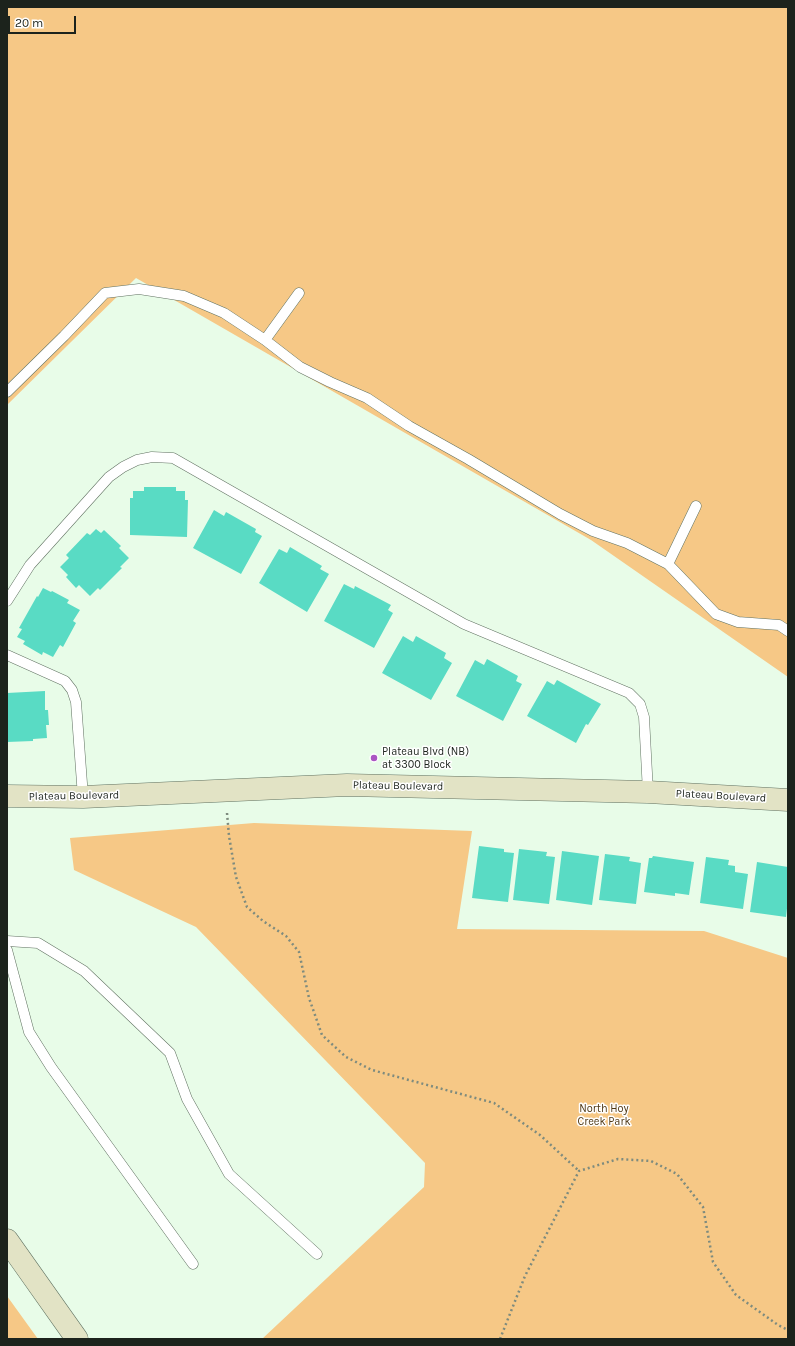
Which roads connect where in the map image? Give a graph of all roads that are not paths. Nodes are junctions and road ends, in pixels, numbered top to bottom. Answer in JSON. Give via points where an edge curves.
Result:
{"nodes":[{"id":1,"x":299,"y":294,"type":"dead end"},
{"id":2,"x":265,"y":340,"type":"junction"},
{"id":3,"x":8,"y":391,"type":"edge"},
{"id":4,"x":696,"y":506,"type":"dead end"},
{"id":5,"x":668,"y":564,"type":"junction"},
{"id":6,"x":7,"y":601,"type":"edge"},
{"id":7,"x":788,"y":631,"type":"edge"},
{"id":8,"x":7,"y":655,"type":"edge"},
{"id":9,"x":648,"y":792,"type":"junction"},
{"id":10,"x":7,"y":796,"type":"edge"},
{"id":11,"x":83,"y":797,"type":"junction"},
{"id":12,"x":788,"y":800,"type":"edge"},
{"id":13,"x":7,"y":941,"type":"edge"},
{"id":14,"x":7,"y":950,"type":"edge"},
{"id":15,"x":7,"y":1240,"type":"edge"},
{"id":16,"x":317,"y":1254,"type":"dead end"},
{"id":17,"x":194,"y":1264,"type":"dead end"},
{"id":18,"x":77,"y":1339,"type":"edge"}],
"edges":[{"from":1,"to":2,"type":"lane"},
{"from":2,"to":3,"type":"lane","via":[[224,313],[184,296],[138,289],[105,293]]},
{"from":2,"to":5,"type":"lane","via":[[300,367],[367,398],[409,426],[560,514]]},
{"from":4,"to":5,"type":"lane"},
{"from":5,"to":7,"type":"lane","via":[[716,614],[738,622],[779,625]]},
{"from":6,"to":9,"type":"lane","via":[[30,565],[109,477],[137,460],[152,457],[173,458],[464,624],[629,693],[640,704],[644,717]]},
{"from":8,"to":11,"type":"lane","via":[[65,682],[72,690],[76,702]]},
{"from":9,"to":11,"type":"street","name":"Plateau Boulevard","via":[[347,785]]},
{"from":9,"to":12,"type":"street","name":"Plateau Boulevard"},
{"from":10,"to":11,"type":"street","name":"Plateau Boulevard"},
{"from":13,"to":16,"type":"lane","via":[[38,944],[84,971],[170,1053],[187,1099],[229,1174]]},
{"from":14,"to":17,"type":"lane","via":[[29,1032]]},
{"from":15,"to":18,"type":"street"}]}
